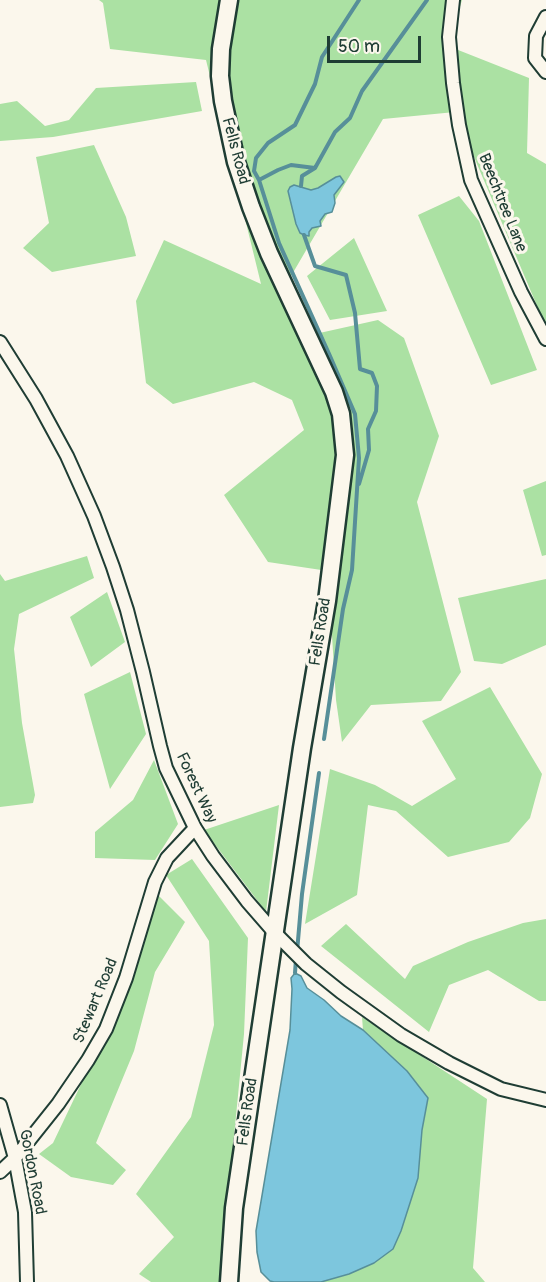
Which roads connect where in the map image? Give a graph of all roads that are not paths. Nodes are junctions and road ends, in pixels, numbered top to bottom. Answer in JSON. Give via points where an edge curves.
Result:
{"nodes":[{"id":1,"x":229,"y":0,"type":"edge"},
{"id":2,"x":453,"y":0,"type":"edge"},
{"id":3,"x":546,"y":17,"type":"edge"},
{"id":4,"x":546,"y":72,"type":"edge"},
{"id":5,"x":546,"y":339,"type":"edge"},
{"id":6,"x":0,"y":342,"type":"edge"},
{"id":7,"x":195,"y":828,"type":"junction"},
{"id":8,"x":274,"y":933,"type":"junction"},
{"id":9,"x":546,"y":1100,"type":"edge"},
{"id":10,"x":0,"y":1105,"type":"edge"},
{"id":11,"x":15,"y":1158,"type":"junction"},
{"id":12,"x":0,"y":1172,"type":"edge"},
{"id":13,"x":27,"y":1282,"type":"edge"},
{"id":14,"x":229,"y":1282,"type":"edge"}],
"edges":[{"from":1,"to":8,"type":"street","name":"Fells Road","via":[[220,49],[220,76],[236,162],[269,254],[334,392],[341,414],[345,455],[327,601]]},
{"from":2,"to":5,"type":"street","name":"Beechtree Lane","via":[[449,37],[453,82],[471,180]]},
{"from":3,"to":4,"type":"street","via":[[536,36],[535,58]]},
{"from":6,"to":7,"type":"street","name":"Forest Way","via":[[67,456],[94,516],[127,610],[166,768]]},
{"from":7,"to":8,"type":"street","name":"Forest Way"},
{"from":7,"to":11,"type":"street","name":"Stewart Road","via":[[168,858],[154,882],[126,978],[106,1029],[58,1104]]},
{"from":8,"to":9,"type":"street","name":"Forest Way","via":[[306,964],[401,1035],[501,1089]]},
{"from":8,"to":14,"type":"street","name":"Fells Road","via":[[234,1208]]},
{"from":10,"to":11,"type":"street","name":"Gordon Road"},
{"from":11,"to":12,"type":"street","name":"Stewart Road"},
{"from":11,"to":13,"type":"street","name":"Gordon Road","via":[[25,1212]]}]}
